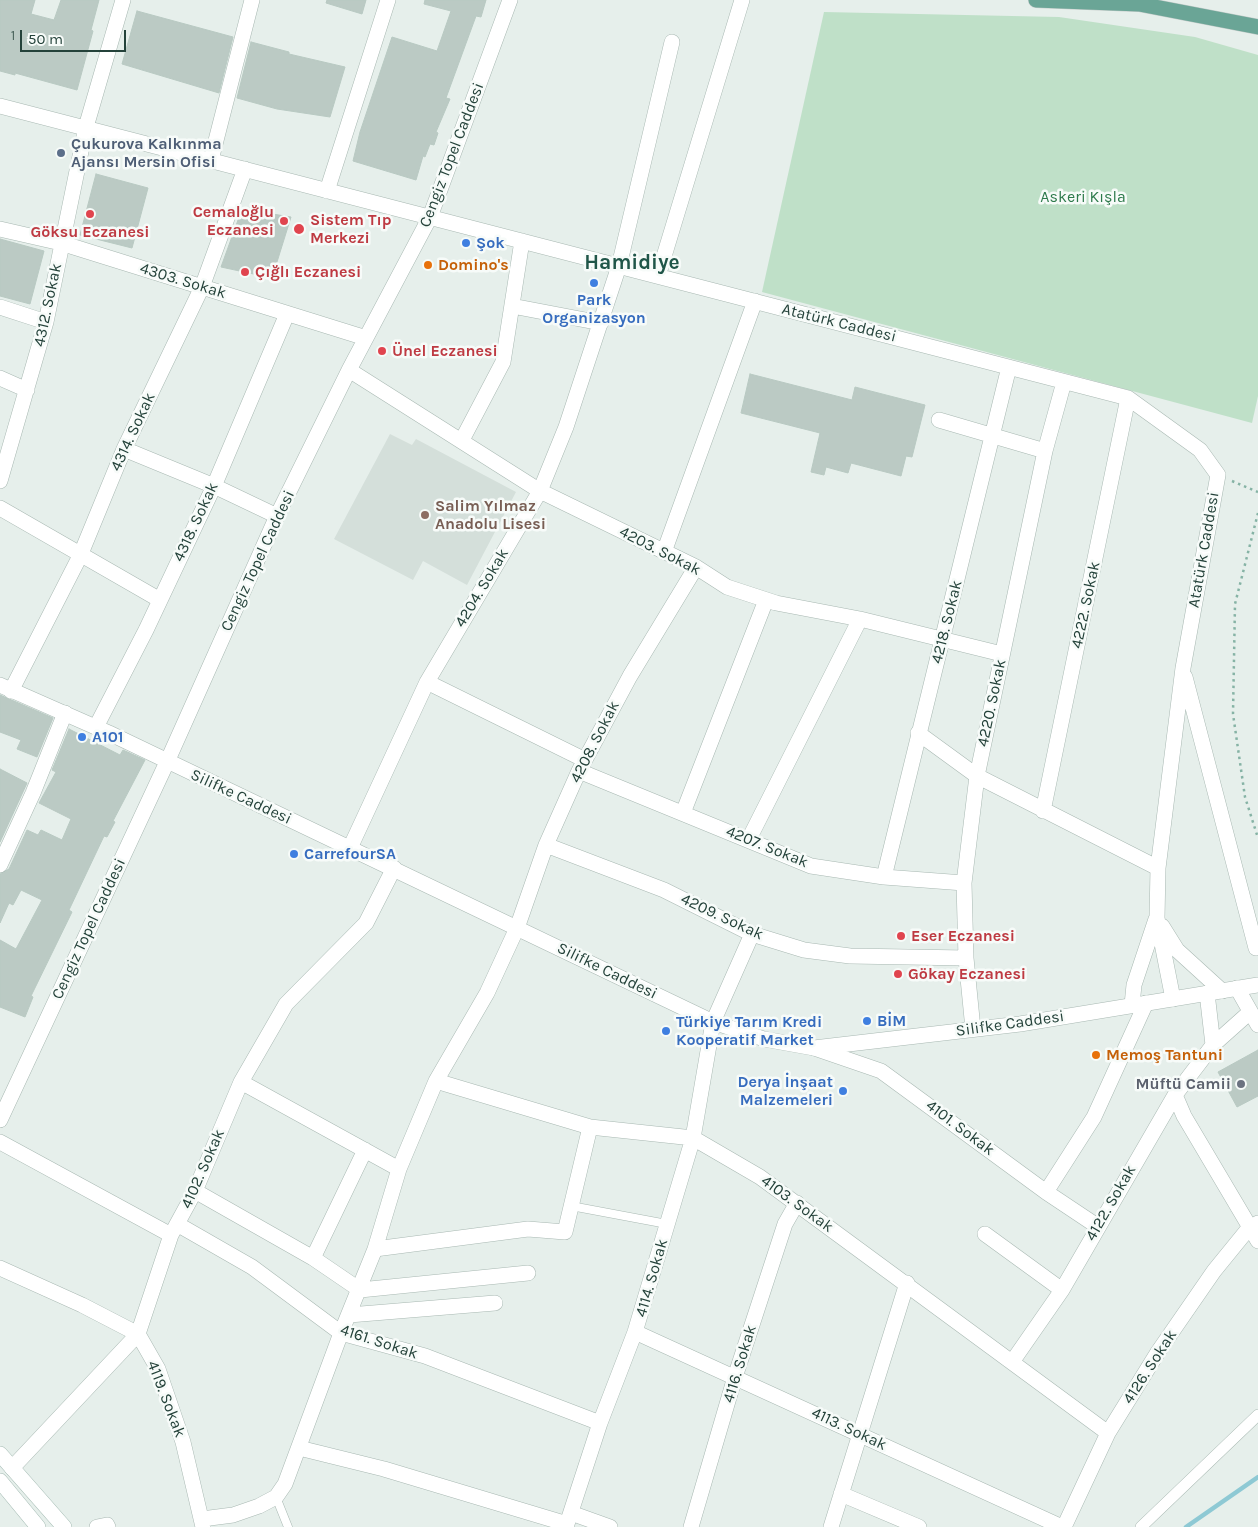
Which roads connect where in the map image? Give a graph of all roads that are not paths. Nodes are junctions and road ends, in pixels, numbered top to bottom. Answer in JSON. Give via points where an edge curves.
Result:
{"nodes":[{"id":1,"x":123,"y":0,"type":"edge"},
{"id":2,"x":252,"y":0,"type":"edge"},
{"id":3,"x":388,"y":0,"type":"edge"},
{"id":4,"x":510,"y":0,"type":"edge"},
{"id":5,"x":742,"y":0,"type":"edge"},
{"id":6,"x":1036,"y":0,"type":"edge"},
{"id":7,"x":1258,"y":27,"type":"edge"},
{"id":8,"x":672,"y":42,"type":"dead end"},
{"id":9,"x":0,"y":106,"type":"edge"},
{"id":10,"x":86,"y":128,"type":"junction"},
{"id":11,"x":210,"y":160,"type":"junction"},
{"id":12,"x":245,"y":169,"type":"junction"},
{"id":13,"x":327,"y":190,"type":"junction"},
{"id":14,"x":430,"y":217,"type":"junction"},
{"id":15,"x":0,"y":229,"type":"edge"},
{"id":16,"x":522,"y":241,"type":"junction"},
{"id":17,"x":61,"y":243,"type":"junction"},
{"id":18,"x":619,"y":266,"type":"junction"},
{"id":19,"x":658,"y":276,"type":"junction"},
{"id":20,"x":202,"y":287,"type":"junction"},
{"id":21,"x":755,"y":302,"type":"junction"},
{"id":22,"x":512,"y":306,"type":"junction"},
{"id":23,"x":0,"y":307,"type":"edge"},
{"id":24,"x":287,"y":314,"type":"junction"},
{"id":25,"x":46,"y":322,"type":"junction"},
{"id":26,"x":601,"y":323,"type":"junction"},
{"id":27,"x":366,"y":338,"type":"junction"},
{"id":28,"x":1009,"y":367,"type":"junction"},
{"id":29,"x":349,"y":370,"type":"junction"},
{"id":30,"x":0,"y":378,"type":"edge"},
{"id":31,"x":1064,"y":382,"type":"junction"},
{"id":32,"x":27,"y":390,"type":"junction"},
{"id":33,"x":1128,"y":398,"type":"junction"},
{"id":34,"x":939,"y":420,"type":"dead end"},
{"id":35,"x":992,"y":436,"type":"junction"},
{"id":36,"x":462,"y":440,"type":"junction"},
{"id":37,"x":124,"y":449,"type":"junction"},
{"id":38,"x":1045,"y":451,"type":"junction"},
{"id":39,"x":0,"y":480,"type":"edge"},
{"id":40,"x":214,"y":486,"type":"junction"},
{"id":41,"x":540,"y":491,"type":"junction"},
{"id":42,"x":0,"y":508,"type":"edge"},
{"id":43,"x":277,"y":516,"type":"junction"},
{"id":44,"x":664,"y":552,"type":"junction"},
{"id":45,"x":80,"y":556,"type":"junction"},
{"id":46,"x":696,"y":567,"type":"junction"},
{"id":47,"x":160,"y":600,"type":"junction"},
{"id":48,"x":766,"y":600,"type":"junction"},
{"id":49,"x":860,"y":619,"type":"junction"},
{"id":50,"x":944,"y":639,"type":"junction"},
{"id":51,"x":1002,"y":654,"type":"junction"},
{"id":52,"x":1182,"y":668,"type":"junction"},
{"id":53,"x":427,"y":682,"type":"junction"},
{"id":54,"x":6,"y":688,"type":"edge"},
{"id":55,"x":65,"y":713,"type":"junction"},
{"id":56,"x":96,"y":727,"type":"junction"},
{"id":57,"x":918,"y":733,"type":"junction"},
{"id":58,"x":167,"y":762,"type":"junction"},
{"id":59,"x":582,"y":766,"type":"junction"},
{"id":60,"x":977,"y":776,"type":"junction"},
{"id":61,"x":1043,"y":811,"type":"junction"},
{"id":62,"x":683,"y":813,"type":"junction"},
{"id":63,"x":748,"y":839,"type":"junction"},
{"id":64,"x":546,"y":845,"type":"junction"},
{"id":65,"x":350,"y":848,"type":"junction"},
{"id":66,"x":0,"y":865,"type":"edge"},
{"id":67,"x":394,"y":868,"type":"junction"},
{"id":68,"x":1158,"y":868,"type":"junction"},
{"id":69,"x":884,"y":877,"type":"junction"},
{"id":70,"x":964,"y":883,"type":"junction"},
{"id":71,"x":1157,"y":918,"type":"junction"},
{"id":72,"x":517,"y":928,"type":"junction"},
{"id":73,"x":752,"y":934,"type":"junction"},
{"id":74,"x":1256,"y":948,"type":"dead end"},
{"id":75,"x":966,"y":958,"type":"junction"},
{"id":76,"x":1256,"y":985,"type":"edge"},
{"id":77,"x":1237,"y":988,"type":"junction"},
{"id":78,"x":1214,"y":992,"type":"junction"},
{"id":79,"x":1173,"y":999,"type":"junction"},
{"id":80,"x":1139,"y":1004,"type":"junction"},
{"id":81,"x":1250,"y":1012,"type":"junction"},
{"id":82,"x":713,"y":1022,"type":"junction"},
{"id":83,"x":1258,"y":1025,"type":"edge"},
{"id":84,"x":973,"y":1029,"type":"junction"},
{"id":85,"x":1213,"y":1045,"type":"junction"},
{"id":86,"x":814,"y":1048,"type":"junction"},
{"id":87,"x":436,"y":1081,"type":"junction"},
{"id":88,"x":241,"y":1082,"type":"junction"},
{"id":89,"x":1175,"y":1095,"type":"junction"},
{"id":90,"x":0,"y":1120,"type":"edge"},
{"id":91,"x":590,"y":1127,"type":"junction"},
{"id":92,"x":693,"y":1138,"type":"junction"},
{"id":93,"x":0,"y":1142,"type":"edge"},
{"id":94,"x":364,"y":1150,"type":"junction"},
{"id":95,"x":399,"y":1168,"type":"junction"},
{"id":96,"x":195,"y":1191,"type":"junction"},
{"id":97,"x":1046,"y":1192,"type":"junction"},
{"id":98,"x":797,"y":1203,"type":"junction"},
{"id":99,"x":571,"y":1206,"type":"junction"},
{"id":100,"x":667,"y":1224,"type":"junction"},
{"id":101,"x":1254,"y":1225,"type":"edge"},
{"id":102,"x":1097,"y":1226,"type":"junction"},
{"id":103,"x":174,"y":1230,"type":"junction"},
{"id":104,"x":985,"y":1234,"type":"dead end"},
{"id":105,"x":1258,"y":1241,"type":"edge"},
{"id":106,"x":375,"y":1249,"type":"junction"},
{"id":107,"x":313,"y":1258,"type":"junction"},
{"id":108,"x":0,"y":1268,"type":"edge"},
{"id":109,"x":528,"y":1273,"type":"dead end"},
{"id":110,"x":907,"y":1283,"type":"junction"},
{"id":111,"x":360,"y":1290,"type":"junction"},
{"id":112,"x":1062,"y":1290,"type":"junction"},
{"id":113,"x":495,"y":1303,"type":"dead end"},
{"id":114,"x":349,"y":1315,"type":"junction"},
{"id":115,"x":635,"y":1332,"type":"junction"},
{"id":116,"x":341,"y":1333,"type":"junction"},
{"id":117,"x":138,"y":1334,"type":"junction"},
{"id":118,"x":1012,"y":1362,"type":"junction"},
{"id":119,"x":735,"y":1378,"type":"junction"},
{"id":120,"x":1258,"y":1414,"type":"edge"},
{"id":121,"x":600,"y":1423,"type":"junction"},
{"id":122,"x":860,"y":1434,"type":"junction"},
{"id":123,"x":1108,"y":1434,"type":"junction"},
{"id":124,"x":300,"y":1448,"type":"junction"},
{"id":125,"x":0,"y":1454,"type":"edge"},
{"id":126,"x":12,"y":1468,"type":"junction"},
{"id":127,"x":1,"y":1484,"type":"edge"},
{"id":128,"x":841,"y":1494,"type":"junction"},
{"id":129,"x":276,"y":1498,"type":"junction"},
{"id":130,"x":568,"y":1521,"type":"edge"},
{"id":131,"x":203,"y":1523,"type":"edge"},
{"id":132,"x":38,"y":1527,"type":"edge"},
{"id":133,"x":64,"y":1527,"type":"edge"},
{"id":134,"x":97,"y":1527,"type":"edge"},
{"id":135,"x":108,"y":1527,"type":"edge"},
{"id":136,"x":288,"y":1527,"type":"edge"},
{"id":137,"x":610,"y":1527,"type":"edge"},
{"id":138,"x":691,"y":1527,"type":"edge"},
{"id":139,"x":831,"y":1527,"type":"edge"},
{"id":140,"x":919,"y":1527,"type":"edge"},
{"id":141,"x":1063,"y":1527,"type":"edge"},
{"id":142,"x":1140,"y":1527,"type":"edge"}],
"edges":[{"from":1,"to":10,"type":"street","name":"4312. Sokak"},
{"from":2,"to":11,"type":"street"},
{"from":3,"to":13,"type":"street"},
{"from":4,"to":14,"type":"street","name":"Cengiz Topel Caddesi"},
{"from":5,"to":19,"type":"street"},
{"from":6,"to":7,"type":"main road","via":[[1139,4]]},
{"from":8,"to":18,"type":"street","name":"4204. Sokak"},
{"from":9,"to":10,"type":"street","name":"Atatürk Caddesi"},
{"from":10,"to":11,"type":"street","name":"Atatürk Caddesi"},
{"from":10,"to":17,"type":"street","name":"4312. Sokak"},
{"from":11,"to":12,"type":"street","name":"Atatürk Caddesi"},
{"from":12,"to":13,"type":"street","name":"Atatürk Caddesi"},
{"from":12,"to":20,"type":"street","name":"4314. Sokak"},
{"from":13,"to":14,"type":"street","name":"Atatürk Caddesi"},
{"from":14,"to":16,"type":"street","name":"Atatürk Caddesi"},
{"from":14,"to":27,"type":"street","name":"Cengiz Topel Caddesi"},
{"from":15,"to":17,"type":"street","name":"4303. Sokak"},
{"from":16,"to":18,"type":"street","name":"Atatürk Caddesi"},
{"from":16,"to":22,"type":"street"},
{"from":17,"to":20,"type":"street","name":"4303. Sokak"},
{"from":17,"to":25,"type":"street","name":"4312. Sokak"},
{"from":18,"to":19,"type":"street","name":"Atatürk Caddesi"},
{"from":18,"to":26,"type":"street","name":"4204. Sokak"},
{"from":19,"to":21,"type":"street","name":"Atatürk Caddesi"},
{"from":20,"to":24,"type":"street","name":"4303. Sokak"},
{"from":20,"to":37,"type":"street","name":"4314. Sokak"},
{"from":21,"to":28,"type":"street","name":"Atatürk Caddesi"},
{"from":21,"to":44,"type":"street"},
{"from":22,"to":26,"type":"street"},
{"from":22,"to":36,"type":"street","via":[[503,362]]},
{"from":23,"to":25,"type":"street"},
{"from":24,"to":27,"type":"street","name":"4303. Sokak"},
{"from":24,"to":40,"type":"street","name":"4318. Sokak"},
{"from":25,"to":32,"type":"street","name":"4312. Sokak"},
{"from":26,"to":41,"type":"street","name":"4204. Sokak","via":[[566,427]]},
{"from":27,"to":29,"type":"street","name":"Cengiz Topel Caddesi"},
{"from":28,"to":31,"type":"street","name":"Atatürk Caddesi"},
{"from":28,"to":35,"type":"street","name":"4218. Sokak"},
{"from":29,"to":36,"type":"street","name":"4203. Sokak"},
{"from":29,"to":43,"type":"street","name":"Cengiz Topel Caddesi"},
{"from":30,"to":32,"type":"street"},
{"from":31,"to":33,"type":"street","name":"Atatürk Caddesi"},
{"from":31,"to":38,"type":"street","name":"4220. Sokak"},
{"from":32,"to":39,"type":"street","name":"4312. Sokak"},
{"from":33,"to":52,"type":"street","name":"Atatürk Caddesi","via":[[1200,450],[1218,475]]},
{"from":33,"to":61,"type":"street","name":"4222. Sokak"},
{"from":34,"to":35,"type":"street"},
{"from":35,"to":38,"type":"street"},
{"from":35,"to":50,"type":"street","name":"4218. Sokak"},
{"from":36,"to":41,"type":"street","name":"4203. Sokak"},
{"from":37,"to":40,"type":"street"},
{"from":37,"to":45,"type":"street","name":"4314. Sokak"},
{"from":38,"to":51,"type":"street","name":"4220. Sokak"},
{"from":40,"to":43,"type":"street"},
{"from":40,"to":47,"type":"street","name":"4318. Sokak"},
{"from":41,"to":44,"type":"street","name":"4203. Sokak"},
{"from":41,"to":53,"type":"street","name":"4204. Sokak"},
{"from":42,"to":45,"type":"street"},
{"from":43,"to":58,"type":"street","name":"Cengiz Topel Caddesi"},
{"from":44,"to":46,"type":"street","name":"4203. Sokak"},
{"from":45,"to":47,"type":"street"},
{"from":45,"to":54,"type":"street","name":"4314. Sokak"},
{"from":46,"to":48,"type":"street","name":"4203. Sokak","via":[[727,587]]},
{"from":46,"to":59,"type":"street","name":"4208. Sokak","via":[[630,676]]},
{"from":47,"to":56,"type":"street","name":"4318. Sokak"},
{"from":48,"to":49,"type":"street","name":"4203. Sokak"},
{"from":48,"to":62,"type":"street"},
{"from":49,"to":50,"type":"street","name":"4203. Sokak"},
{"from":49,"to":63,"type":"street"},
{"from":50,"to":51,"type":"street","name":"4203. Sokak"},
{"from":50,"to":57,"type":"street","name":"4218. Sokak"},
{"from":51,"to":60,"type":"street","name":"4220. Sokak"},
{"from":52,"to":68,"type":"street","name":"Atatürk Caddesi"},
{"from":52,"to":74,"type":"street"},
{"from":53,"to":59,"type":"street","name":"4207. Sokak"},
{"from":53,"to":65,"type":"street","name":"4204. Sokak"},
{"from":54,"to":55,"type":"street","name":"Silifke Caddesi"},
{"from":55,"to":56,"type":"street","name":"Silifke Caddesi"},
{"from":55,"to":66,"type":"street"},
{"from":56,"to":58,"type":"street","name":"Silifke Caddesi"},
{"from":57,"to":60,"type":"street"},
{"from":57,"to":69,"type":"street","name":"4218. Sokak"},
{"from":58,"to":65,"type":"street","name":"Silifke Caddesi"},
{"from":58,"to":90,"type":"street","name":"Cengiz Topel Caddesi"},
{"from":59,"to":62,"type":"street","name":"4207. Sokak"},
{"from":59,"to":64,"type":"street","name":"4208. Sokak"},
{"from":60,"to":61,"type":"street"},
{"from":60,"to":70,"type":"street","name":"4220. Sokak"},
{"from":61,"to":68,"type":"street"},
{"from":62,"to":63,"type":"street","name":"4207. Sokak"},
{"from":63,"to":69,"type":"street","name":"4207. Sokak","via":[[811,866]]},
{"from":64,"to":72,"type":"street","name":"4208. Sokak"},
{"from":64,"to":73,"type":"street","name":"4209. Sokak","via":[[664,890]]},
{"from":65,"to":67,"type":"street","name":"Silifke Caddesi"},
{"from":67,"to":72,"type":"street","name":"Silifke Caddesi"},
{"from":67,"to":88,"type":"street","name":"4102. Sokak","via":[[366,923],[286,1004]]},
{"from":68,"to":71,"type":"street","name":"Atatürk Caddesi"},
{"from":69,"to":70,"type":"street","name":"4207. Sokak"},
{"from":70,"to":75,"type":"street","name":"4220. Sokak"},
{"from":71,"to":78,"type":"street","via":[[1177,950]]},
{"from":71,"to":79,"type":"street","name":"Atatürk Caddesi"},
{"from":71,"to":80,"type":"street","name":"Atatürk Caddesi","via":[[1134,985]]},
{"from":72,"to":82,"type":"street","name":"Silifke Caddesi"},
{"from":72,"to":87,"type":"street","name":"4208. Sokak","via":[[488,993]]},
{"from":73,"to":75,"type":"street","name":"4209. Sokak","via":[[804,950],[850,956]]},
{"from":73,"to":82,"type":"street","name":"4114. Sokak"},
{"from":75,"to":84,"type":"street","name":"4220. Sokak"},
{"from":76,"to":77,"type":"street","name":"Silifke Caddesi"},
{"from":77,"to":78,"type":"street","name":"Silifke Caddesi"},
{"from":77,"to":81,"type":"street"},
{"from":78,"to":79,"type":"street","name":"Silifke Caddesi"},
{"from":78,"to":85,"type":"street"},
{"from":79,"to":80,"type":"street","name":"Silifke Caddesi"},
{"from":80,"to":84,"type":"street","name":"Silifke Caddesi"},
{"from":80,"to":97,"type":"street","name":"Atatürk Caddesi","via":[[1094,1117]]},
{"from":81,"to":83,"type":"street"},
{"from":81,"to":85,"type":"street","name":"4122. Sokak"},
{"from":82,"to":86,"type":"street","name":"Silifke Caddesi","via":[[764,1039]]},
{"from":82,"to":92,"type":"street","name":"4114. Sokak"},
{"from":84,"to":86,"type":"street","name":"Silifke Caddesi"},
{"from":85,"to":89,"type":"street","name":"4122. Sokak"},
{"from":86,"to":97,"type":"street","name":"4101. Sokak","via":[[881,1070]]},
{"from":87,"to":91,"type":"street","name":"4103. Sokak"},
{"from":87,"to":95,"type":"street","name":"4208. Sokak"},
{"from":88,"to":94,"type":"street"},
{"from":88,"to":96,"type":"street","name":"4102. Sokak"},
{"from":89,"to":101,"type":"street","via":[[1184,1116]]},
{"from":89,"to":102,"type":"street","name":"4122. Sokak"},
{"from":91,"to":92,"type":"street","name":"4103. Sokak"},
{"from":91,"to":99,"type":"street"},
{"from":92,"to":98,"type":"street","name":"4103. Sokak"},
{"from":92,"to":100,"type":"street","name":"4114. Sokak"},
{"from":93,"to":103,"type":"street","name":"4161. Sokak"},
{"from":94,"to":95,"type":"street"},
{"from":94,"to":107,"type":"street"},
{"from":95,"to":106,"type":"street","name":"4208. Sokak"},
{"from":96,"to":103,"type":"street","name":"4102. Sokak"},
{"from":96,"to":107,"type":"street"},
{"from":97,"to":102,"type":"street","name":"4101. Sokak"},
{"from":98,"to":110,"type":"street","name":"4103. Sokak"},
{"from":98,"to":119,"type":"street","name":"4116. Sokak","via":[[785,1224]]},
{"from":99,"to":100,"type":"lane"},
{"from":99,"to":106,"type":"street","via":[[565,1232],[528,1230]]},
{"from":100,"to":115,"type":"street","name":"4114. Sokak"},
{"from":101,"to":105,"type":"street"},
{"from":101,"to":123,"type":"street","name":"4126. Sokak","via":[[1214,1271]]},
{"from":102,"to":112,"type":"street","name":"4122. Sokak"},
{"from":103,"to":116,"type":"street","name":"4161. Sokak","via":[[252,1267]]},
{"from":103,"to":117,"type":"street","name":"4102. Sokak"},
{"from":104,"to":112,"type":"street"},
{"from":106,"to":111,"type":"street","name":"4208. Sokak"},
{"from":107,"to":111,"type":"street"},
{"from":108,"to":117,"type":"street"},
{"from":109,"to":111,"type":"street"},
{"from":110,"to":118,"type":"street","name":"4103. Sokak"},
{"from":110,"to":122,"type":"street"},
{"from":111,"to":114,"type":"street","name":"4208. Sokak"},
{"from":112,"to":118,"type":"street","name":"4122. Sokak"},
{"from":113,"to":114,"type":"street"},
{"from":114,"to":116,"type":"street","name":"4208. Sokak"},
{"from":115,"to":119,"type":"street","name":"4113. Sokak"},
{"from":115,"to":121,"type":"street","name":"4114. Sokak"},
{"from":116,"to":121,"type":"street","name":"4161. Sokak","via":[[425,1356]]},
{"from":116,"to":124,"type":"street","name":"4208. Sokak"},
{"from":117,"to":126,"type":"street","name":"4102. Sokak"},
{"from":117,"to":131,"type":"street","name":"4119. Sokak","via":[[158,1369],[183,1442]]},
{"from":118,"to":123,"type":"street","name":"4103. Sokak"},
{"from":119,"to":122,"type":"street","name":"4113. Sokak"},
{"from":119,"to":138,"type":"street","name":"4116. Sokak"},
{"from":120,"to":142,"type":"street"},
{"from":121,"to":130,"type":"street","name":"4114. Sokak"},
{"from":122,"to":128,"type":"street"},
{"from":122,"to":141,"type":"street","name":"4113. Sokak"},
{"from":123,"to":141,"type":"street","name":"4126. Sokak"},
{"from":124,"to":129,"type":"street","name":"4208. Sokak"},
{"from":124,"to":130,"type":"street"},
{"from":125,"to":126,"type":"street"},
{"from":126,"to":133,"type":"street"},
{"from":127,"to":132,"type":"street"},
{"from":128,"to":139,"type":"street"},
{"from":128,"to":140,"type":"street"},
{"from":129,"to":131,"type":"street"},
{"from":129,"to":136,"type":"lane"},
{"from":130,"to":137,"type":"street"},
{"from":134,"to":135,"type":"street"}]}
